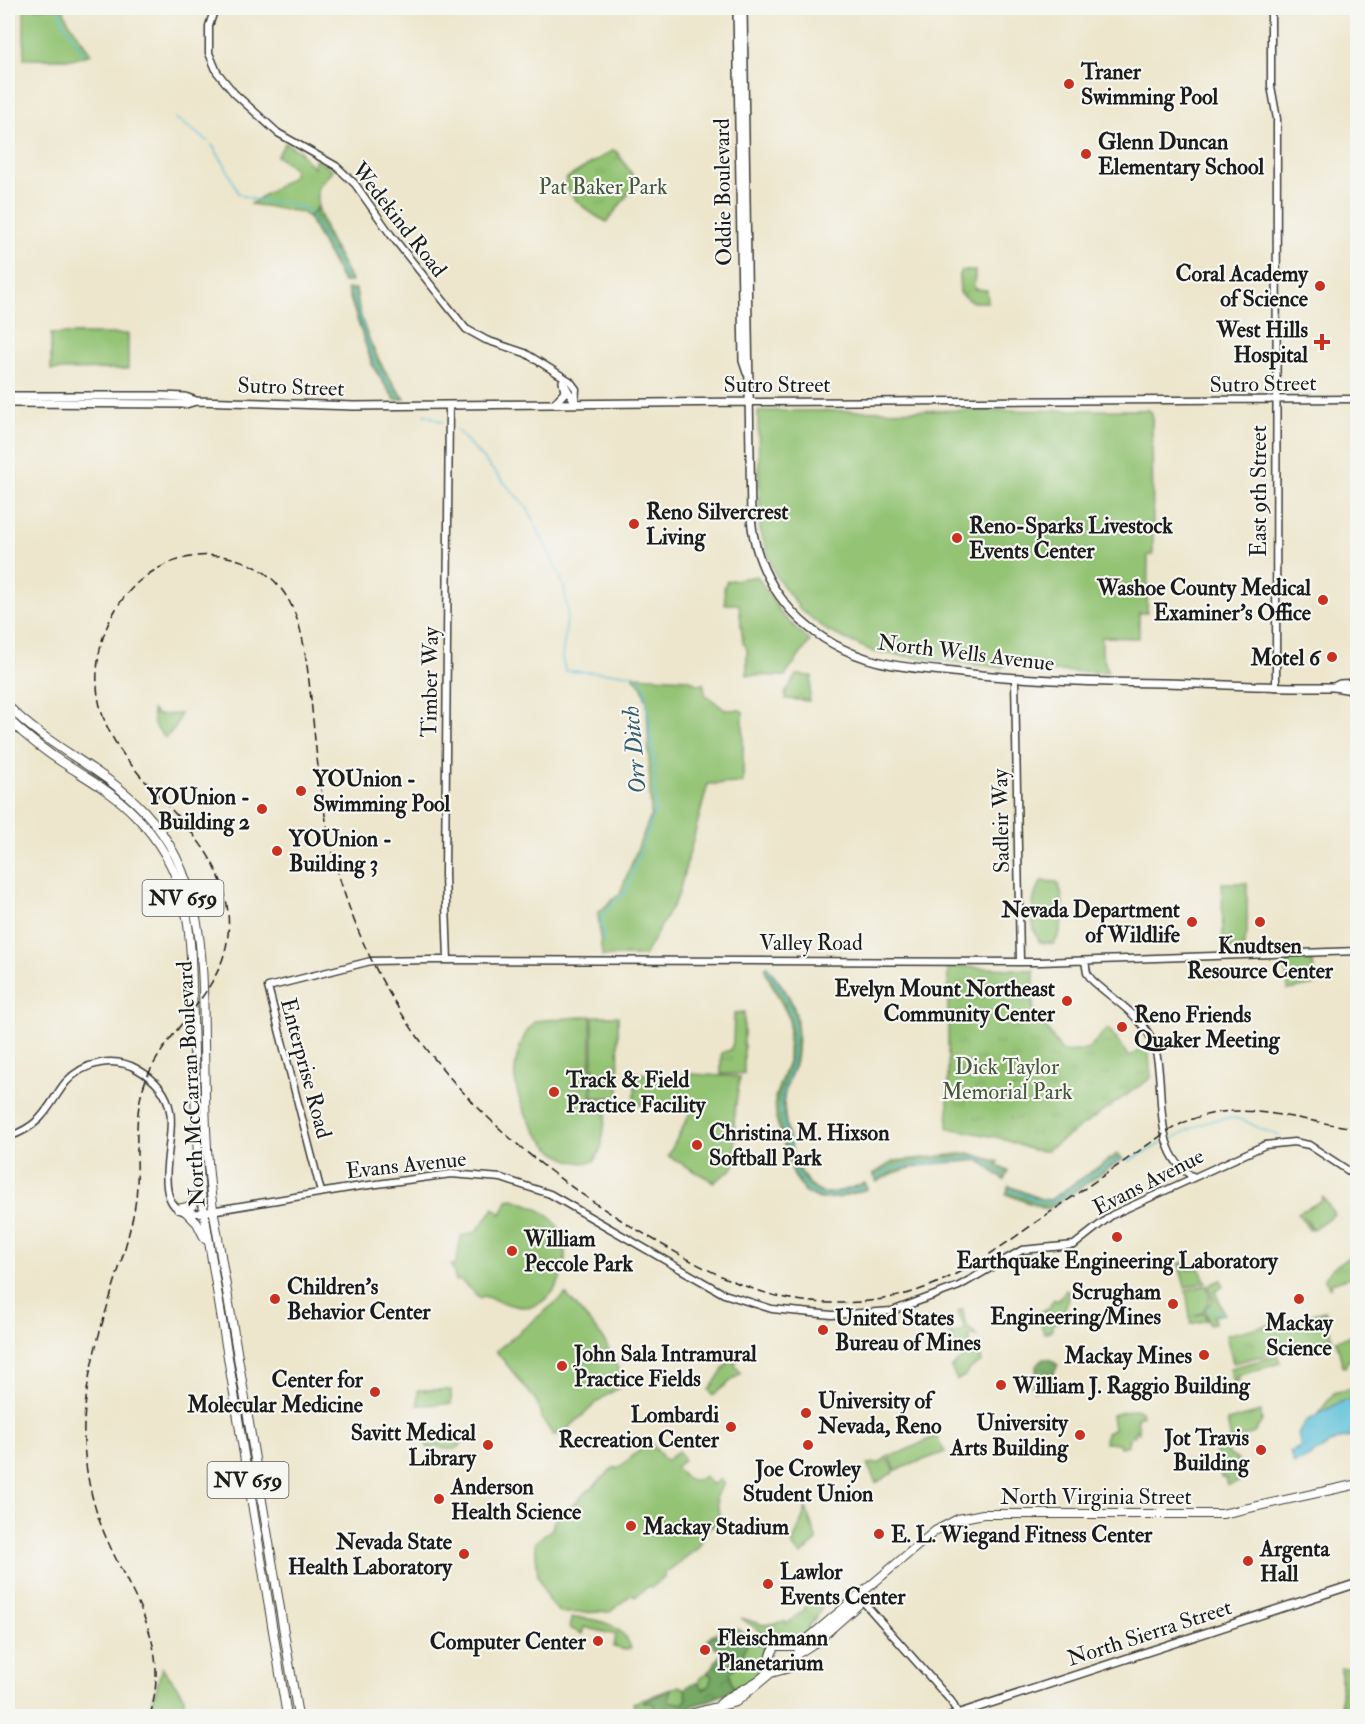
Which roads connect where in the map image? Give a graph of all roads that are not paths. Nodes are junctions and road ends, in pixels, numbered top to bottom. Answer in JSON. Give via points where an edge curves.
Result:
{"nodes":[{"id":1,"x":215,"y":8,"type":"edge"},
{"id":2,"x":737,"y":8,"type":"edge"},
{"id":3,"x":743,"y":8,"type":"edge"},
{"id":4,"x":1271,"y":8,"type":"edge"},
{"id":5,"x":747,"y":373,"type":"junction"},
{"id":6,"x":557,"y":374,"type":"junction"},
{"id":7,"x":563,"y":382,"type":"junction"},
{"id":8,"x":8,"y":396,"type":"edge"},
{"id":9,"x":1358,"y":399,"type":"edge"},
{"id":10,"x":196,"y":401,"type":"junction"},
{"id":11,"x":1278,"y":401,"type":"junction"},
{"id":12,"x":747,"y":402,"type":"junction"},
{"id":13,"x":555,"y":403,"type":"junction"},
{"id":14,"x":575,"y":403,"type":"junction"},
{"id":15,"x":8,"y":404,"type":"edge"},
{"id":16,"x":449,"y":405,"type":"junction"},
{"id":17,"x":1015,"y":680,"type":"junction"},
{"id":18,"x":1358,"y":683,"type":"edge"},
{"id":19,"x":1276,"y":687,"type":"junction"},
{"id":20,"x":1334,"y":687,"type":"junction"},
{"id":21,"x":1358,"y":691,"type":"edge"},
{"id":22,"x":8,"y":706,"type":"edge"},
{"id":23,"x":8,"y":719,"type":"edge"},
{"id":24,"x":1358,"y":951,"type":"edge"},
{"id":25,"x":448,"y":960,"type":"junction"},
{"id":26,"x":1084,"y":960,"type":"junction"},
{"id":27,"x":1020,"y":962,"type":"junction"},
{"id":28,"x":268,"y":987,"type":"joint"},
{"id":29,"x":8,"y":1137,"type":"edge"},
{"id":30,"x":1194,"y":1177,"type":"junction"},
{"id":31,"x":1358,"y":1177,"type":"edge"},
{"id":32,"x":200,"y":1185,"type":"junction"},
{"id":33,"x":321,"y":1192,"type":"junction"},
{"id":34,"x":182,"y":1210,"type":"junction"},
{"id":35,"x":213,"y":1210,"type":"junction"},
{"id":36,"x":204,"y":1212,"type":"junction"},
{"id":37,"x":211,"y":1258,"type":"junction"},
{"id":38,"x":1358,"y":1484,"type":"edge"},
{"id":39,"x":1358,"y":1582,"type":"edge"},
{"id":40,"x":859,"y":1597,"type":"junction"},
{"id":41,"x":788,"y":1646,"type":"junction"},
{"id":42,"x":795,"y":1659,"type":"junction"},
{"id":43,"x":771,"y":1661,"type":"junction"},
{"id":44,"x":781,"y":1670,"type":"junction"},
{"id":45,"x":720,"y":1704,"type":"junction"},
{"id":46,"x":954,"y":1715,"type":"edge"},
{"id":47,"x":286,"y":1716,"type":"edge"},
{"id":48,"x":298,"y":1716,"type":"edge"},
{"id":49,"x":682,"y":1716,"type":"edge"}],
"edges":[{"from":1,"to":6,"type":"street","name":"Wedekind Road","via":[[209,26],[209,53],[217,72],[234,93],[278,133],[336,166],[355,184],[466,329],[525,352]]},
{"from":2,"to":5,"type":"main road","name":"Oddie Boulevard","via":[[743,362]]},
{"from":3,"to":5,"type":"main road","name":"Oddie Boulevard","via":[[751,365]]},
{"from":4,"to":11,"type":"street","name":"East 9th Street","via":[[1271,86],[1277,119]]},
{"from":5,"to":12,"type":"main road","name":"Oddie Boulevard"},
{"from":6,"to":7,"type":"street","name":"Wedekind Road"},
{"from":6,"to":14,"type":"street","name":"Wedekind Road","via":[[574,385]]},
{"from":7,"to":13,"type":"main road","via":[[565,392]]},
{"from":7,"to":14,"type":"street","name":"Wedekind Road"},
{"from":8,"to":10,"type":"main road","name":"Sutro Street","via":[[163,396]]},
{"from":9,"to":11,"type":"street","name":"Sutro Street"},
{"from":10,"to":15,"type":"main road","name":"Sutro Street"},
{"from":10,"to":16,"type":"main road","name":"Sutro Street"},
{"from":11,"to":12,"type":"street","name":"Sutro Street"},
{"from":11,"to":19,"type":"street","name":"East 9th Street"},
{"from":12,"to":14,"type":"main road","name":"Sutro Street"},
{"from":12,"to":17,"type":"main road","name":"North Wells Avenue","via":[[754,542],[769,580],[789,610],[833,644],[868,659],[909,668]]},
{"from":13,"to":14,"type":"main road","name":"Sutro Street"},
{"from":13,"to":16,"type":"main road","name":"Sutro Street"},
{"from":16,"to":25,"type":"street","name":"Timber Way","via":[[445,875]]},
{"from":17,"to":19,"type":"main road","name":"North Wells Avenue"},
{"from":17,"to":27,"type":"street","name":"Sadleir Way"},
{"from":18,"to":20,"type":"main road","name":"North Wells Avenue"},
{"from":19,"to":20,"type":"main road","name":"North Wells Avenue"},
{"from":20,"to":21,"type":"main road","name":"North Wells Avenue"},
{"from":22,"to":35,"type":"main road","name":"North McCarran Boulevard","number":"NV 659","via":[[48,741],[116,785],[144,811],[174,852],[189,885],[202,948],[207,1149]]},
{"from":23,"to":32,"type":"main road","name":"North McCarran Boulevard","number":"NV 659","via":[[54,757],[127,807],[155,838],[175,875],[192,937]]},
{"from":24,"to":26,"type":"street","name":"Valley Road"},
{"from":25,"to":27,"type":"street","name":"Valley Road"},
{"from":25,"to":28,"type":"street","name":"Valley Road","via":[[371,961]]},
{"from":26,"to":27,"type":"street","name":"Valley Road"},
{"from":26,"to":30,"type":"street","via":[[1092,980],[1139,1021],[1151,1038],[1165,1133],[1177,1160]]},
{"from":28,"to":33,"type":"street","name":"Enterprise Road"},
{"from":29,"to":34,"type":"street","via":[[33,1125],[64,1084],[83,1068],[111,1062],[132,1066],[153,1080],[169,1104],[172,1127],[166,1187],[169,1198]]},
{"from":30,"to":31,"type":"street","name":"Evans Avenue","via":[[1258,1147],[1294,1142],[1317,1149]]},
{"from":30,"to":33,"type":"street","name":"Evans Avenue","via":[[1113,1215],[1074,1245],[1022,1250],[959,1286],[892,1311],[832,1315],[772,1309],[724,1294],[557,1198],[511,1180],[476,1174],[442,1175]]},
{"from":32,"to":34,"type":"main road","via":[[192,1206]]},
{"from":32,"to":36,"type":"main road","name":"North McCarran Boulevard","number":"NV 659"},
{"from":33,"to":35,"type":"street","name":"Evans Avenue"},
{"from":34,"to":36,"type":"street","name":"Evans Avenue"},
{"from":34,"to":37,"type":"main road","via":[[200,1227]]},
{"from":35,"to":36,"type":"street","name":"Evans Avenue"},
{"from":35,"to":48,"type":"main road","name":"North McCarran Boulevard","number":"NV 659"},
{"from":36,"to":37,"type":"main road","name":"North McCarran Boulevard","number":"NV 659"},
{"from":37,"to":47,"type":"main road","name":"North McCarran Boulevard","number":"NV 659"},
{"from":38,"to":40,"type":"main road","name":"North Virginia Street","via":[[1228,1513],[967,1516],[949,1522],[929,1536]]},
{"from":39,"to":46,"type":"main road","name":"North Sierra Street"},
{"from":40,"to":41,"type":"main road","name":"North Virginia Street","via":[[805,1641]]},
{"from":40,"to":42,"type":"main road","name":"North Virginia Street","via":[[858,1605]]},
{"from":40,"to":46,"type":"street","via":[[951,1701]]},
{"from":41,"to":42,"type":"main road"},
{"from":41,"to":43,"type":"main road","via":[[776,1647]]},
{"from":42,"to":44,"type":"main road","via":[[789,1668]]},
{"from":43,"to":44,"type":"main road"},
{"from":43,"to":45,"type":"main road","via":[[764,1676]]},
{"from":44,"to":45,"type":"main road","via":[[771,1673],[743,1698]]},
{"from":45,"to":49,"type":"main road"}]}
